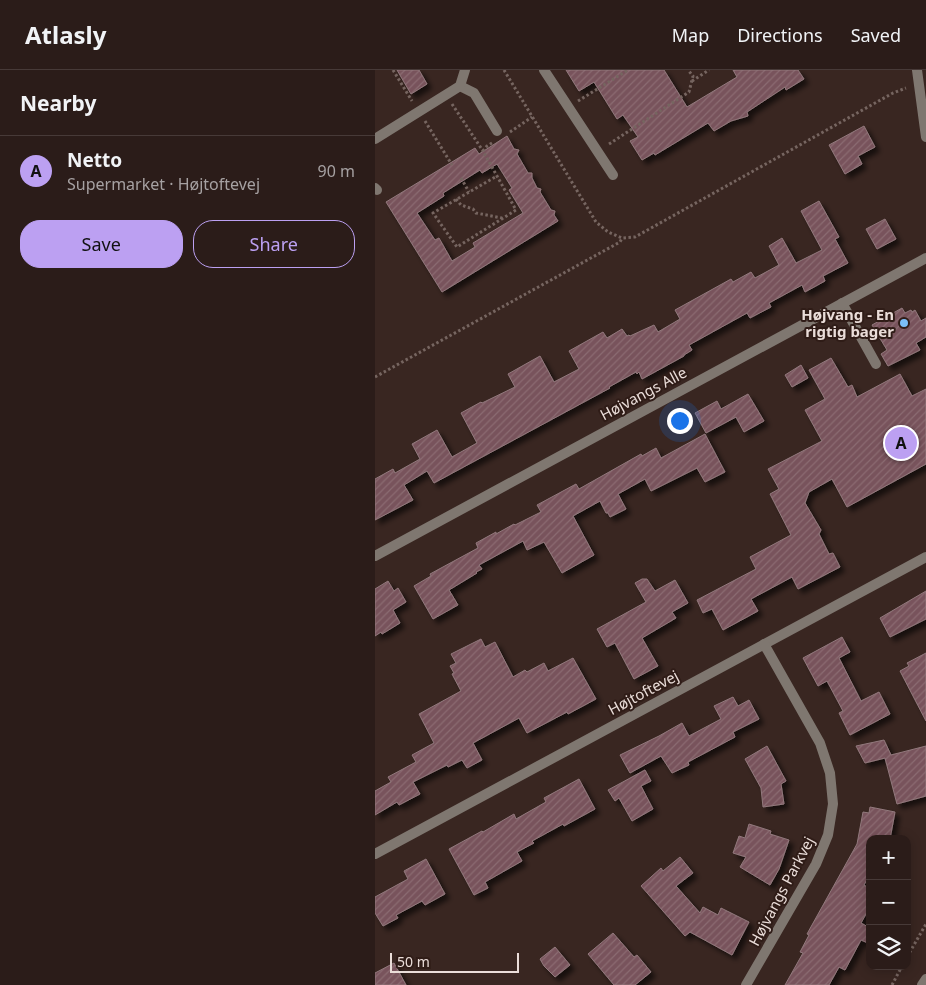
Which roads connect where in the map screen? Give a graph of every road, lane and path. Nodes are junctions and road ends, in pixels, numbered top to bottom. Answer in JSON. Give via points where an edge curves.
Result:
{"nodes":[{"id":1,"x":465,"y":70,"type":"edge"},
{"id":2,"x":504,"y":70,"type":"edge"},
{"id":3,"x":545,"y":70,"type":"edge"},
{"id":4,"x":629,"y":70,"type":"edge"},
{"id":5,"x":688,"y":70,"type":"edge"},
{"id":6,"x":709,"y":70,"type":"edge"},
{"id":7,"x":917,"y":70,"type":"edge"},
{"id":8,"x":691,"y":82,"type":"junction"},
{"id":9,"x":918,"y":83,"type":"junction"},
{"id":10,"x":460,"y":86,"type":"junction"},
{"id":11,"x":446,"y":95,"type":"junction"},
{"id":12,"x":568,"y":106,"type":"junction"},
{"id":13,"x":532,"y":117,"type":"junction"},
{"id":14,"x":509,"y":132,"type":"dead end"},
{"id":15,"x":496,"y":136,"type":"joint"},
{"id":16,"x":926,"y":137,"type":"edge"},
{"id":17,"x":375,"y":138,"type":"edge"},
{"id":18,"x":598,"y":151,"type":"junction"},
{"id":19,"x":483,"y":152,"type":"junction"},
{"id":20,"x":613,"y":174,"type":"dead end"},
{"id":21,"x":497,"y":176,"type":"junction"},
{"id":22,"x":461,"y":178,"type":"dead end"},
{"id":23,"x":469,"y":192,"type":"junction"},
{"id":24,"x":456,"y":199,"type":"junction"},
{"id":25,"x":503,"y":218,"type":"junction"},
{"id":26,"x":622,"y":238,"type":"junction"},
{"id":27,"x":926,"y":258,"type":"edge"},
{"id":28,"x":842,"y":303,"type":"junction"},
{"id":29,"x":876,"y":364,"type":"dead end"},
{"id":30,"x":375,"y":377,"type":"edge"},
{"id":31,"x":375,"y":556,"type":"edge"},
{"id":32,"x":926,"y":557,"type":"edge"},
{"id":33,"x":764,"y":644,"type":"junction"},
{"id":34,"x":375,"y":854,"type":"edge"},
{"id":35,"x":926,"y":924,"type":"edge"},
{"id":36,"x":911,"y":950,"type":"edge"},
{"id":37,"x":900,"y":970,"type":"edge"},
{"id":38,"x":926,"y":979,"type":"edge"},
{"id":39,"x":747,"y":985,"type":"edge"},
{"id":40,"x":892,"y":985,"type":"edge"},
{"id":41,"x":923,"y":985,"type":"edge"}],
"edges":[{"from":1,"to":10,"type":"street"},
{"from":2,"to":13,"type":"path"},
{"from":3,"to":12,"type":"street"},
{"from":4,"to":12,"type":"path"},
{"from":5,"to":8,"type":"path","via":[[693,76]]},
{"from":6,"to":8,"type":"path"},
{"from":7,"to":9,"type":"street"},
{"from":8,"to":18,"type":"path","via":[[689,92]]},
{"from":9,"to":16,"type":"street"},
{"from":9,"to":26,"type":"path","via":[[893,93],[635,237]]},
{"from":10,"to":11,"type":"street"},
{"from":10,"to":15,"type":"street","via":[[474,94]]},
{"from":11,"to":17,"type":"street"},
{"from":11,"to":19,"type":"path"},
{"from":12,"to":18,"type":"street"},
{"from":13,"to":14,"type":"path"},
{"from":13,"to":26,"type":"path","via":[[596,222],[607,232]]},
{"from":15,"to":19,"type":"path"},
{"from":18,"to":20,"type":"street"},
{"from":19,"to":21,"type":"path"},
{"from":21,"to":23,"type":"path"},
{"from":21,"to":25,"type":"path","via":[[516,210]]},
{"from":22,"to":23,"type":"path"},
{"from":23,"to":24,"type":"path"},
{"from":24,"to":25,"type":"path","via":[[476,213]]},
{"from":24,"to":25,"type":"path","via":[[433,213],[457,247]]},
{"from":26,"to":30,"type":"path","via":[[620,242]]},
{"from":27,"to":28,"type":"street","name":"Højvangs Alle"},
{"from":28,"to":29,"type":"street"},
{"from":28,"to":31,"type":"street","name":"Højvangs Alle"},
{"from":32,"to":33,"type":"street","name":"Højtoftevej"},
{"from":33,"to":34,"type":"street","name":"Højtoftevej"},
{"from":33,"to":39,"type":"street","name":"Højvangs Parkvej","via":[[820,743],[831,773],[833,804],[828,835],[816,864]]},
{"from":35,"to":36,"type":"path"},
{"from":37,"to":40,"type":"path"},
{"from":38,"to":41,"type":"street"}]}
